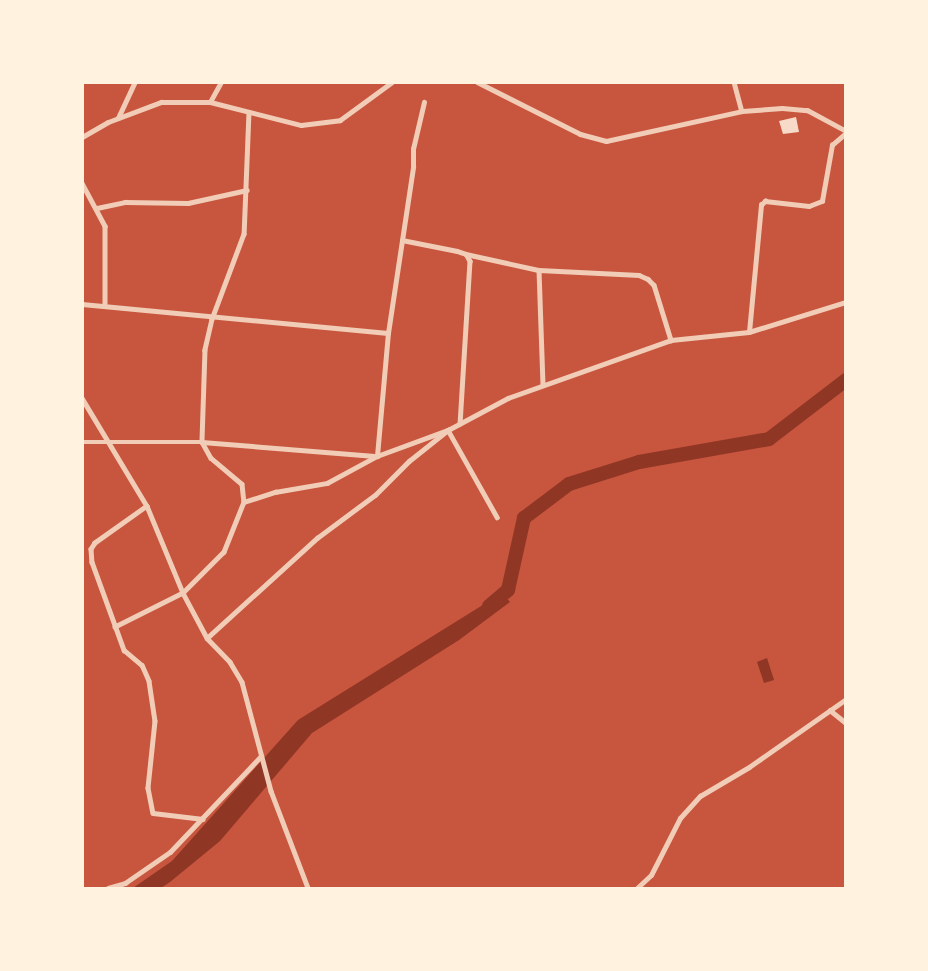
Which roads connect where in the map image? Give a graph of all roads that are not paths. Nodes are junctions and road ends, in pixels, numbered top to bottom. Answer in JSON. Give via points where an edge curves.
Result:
{"nodes":[{"id":1,"x":135,"y":82,"type":"edge"},
{"id":2,"x":221,"y":82,"type":"edge"},
{"id":3,"x":392,"y":82,"type":"edge"},
{"id":4,"x":477,"y":82,"type":"edge"},
{"id":5,"x":734,"y":82,"type":"edge"},
{"id":6,"x":210,"y":102,"type":"junction"},
{"id":7,"x":424,"y":102,"type":"dead end"},
{"id":8,"x":742,"y":111,"type":"junction"},
{"id":9,"x":249,"y":112,"type":"junction"},
{"id":10,"x":118,"y":118,"type":"junction"},
{"id":11,"x":846,"y":132,"type":"edge"},
{"id":12,"x":82,"y":137,"type":"edge"},
{"id":13,"x":82,"y":183,"type":"edge"},
{"id":14,"x":247,"y":190,"type":"junction"},
{"id":15,"x":97,"y":208,"type":"junction"},
{"id":16,"x":402,"y":240,"type":"junction"},
{"id":17,"x":466,"y":254,"type":"junction"},
{"id":18,"x":539,"y":270,"type":"junction"},
{"id":19,"x":846,"y":302,"type":"edge"},
{"id":20,"x":82,"y":303,"type":"edge"},
{"id":21,"x":105,"y":303,"type":"junction"},
{"id":22,"x":212,"y":319,"type":"junction"},
{"id":23,"x":749,"y":332,"type":"junction"},
{"id":24,"x":388,"y":333,"type":"junction"},
{"id":25,"x":671,"y":340,"type":"junction"},
{"id":26,"x":543,"y":385,"type":"junction"},
{"id":27,"x":82,"y":398,"type":"edge"},
{"id":28,"x":460,"y":424,"type":"junction"},
{"id":29,"x":448,"y":430,"type":"junction"},
{"id":30,"x":108,"y":441,"type":"junction"},
{"id":31,"x":82,"y":442,"type":"edge"},
{"id":32,"x":202,"y":442,"type":"junction"},
{"id":33,"x":377,"y":456,"type":"junction"},
{"id":34,"x":244,"y":502,"type":"junction"},
{"id":35,"x":147,"y":506,"type":"junction"},
{"id":36,"x":497,"y":517,"type":"dead end"},
{"id":37,"x":183,"y":593,"type":"junction"},
{"id":38,"x":115,"y":627,"type":"junction"},
{"id":39,"x":207,"y":638,"type":"junction"},
{"id":40,"x":846,"y":699,"type":"edge"},
{"id":41,"x":831,"y":710,"type":"junction"},
{"id":42,"x":846,"y":723,"type":"edge"},
{"id":43,"x":261,"y":756,"type":"junction"},
{"id":44,"x":203,"y":819,"type":"junction"},
{"id":45,"x":108,"y":888,"type":"edge"},
{"id":46,"x":308,"y":888,"type":"edge"},
{"id":47,"x":637,"y":888,"type":"edge"}],
"edges":[{"from":1,"to":10,"type":"street"},
{"from":2,"to":6,"type":"street"},
{"from":3,"to":9,"type":"street","via":[[340,120],[301,125]]},
{"from":4,"to":8,"type":"street","via":[[580,134],[606,141]]},
{"from":5,"to":8,"type":"street"},
{"from":6,"to":9,"type":"street"},
{"from":6,"to":10,"type":"street","via":[[161,102]]},
{"from":7,"to":16,"type":"street","via":[[416,126]]},
{"from":8,"to":11,"type":"street","via":[[807,110]]},
{"from":9,"to":14,"type":"street"},
{"from":10,"to":12,"type":"street"},
{"from":11,"to":23,"type":"street","via":[[832,145],[822,201],[817,206],[765,201],[761,205]]},
{"from":13,"to":15,"type":"street"},
{"from":14,"to":15,"type":"street","via":[[188,203],[125,202]]},
{"from":14,"to":22,"type":"street","via":[[244,234]]},
{"from":15,"to":21,"type":"street","via":[[105,226]]},
{"from":16,"to":17,"type":"street"},
{"from":16,"to":24,"type":"street"},
{"from":17,"to":18,"type":"street"},
{"from":17,"to":28,"type":"street","via":[[470,261]]},
{"from":18,"to":25,"type":"street","via":[[639,275],[648,279],[654,285]]},
{"from":18,"to":26,"type":"street"},
{"from":19,"to":23,"type":"street"},
{"from":20,"to":21,"type":"street"},
{"from":21,"to":22,"type":"street"},
{"from":22,"to":24,"type":"street"},
{"from":22,"to":32,"type":"street","via":[[205,350]]},
{"from":23,"to":25,"type":"street"},
{"from":24,"to":33,"type":"street"},
{"from":25,"to":26,"type":"street"},
{"from":26,"to":28,"type":"street","via":[[508,398]]},
{"from":27,"to":30,"type":"street"},
{"from":28,"to":29,"type":"street"},
{"from":29,"to":33,"type":"street"},
{"from":29,"to":36,"type":"street"},
{"from":29,"to":39,"type":"street","via":[[375,495],[317,538]]},
{"from":30,"to":31,"type":"street"},
{"from":30,"to":32,"type":"street"},
{"from":30,"to":35,"type":"street"},
{"from":32,"to":33,"type":"street"},
{"from":32,"to":34,"type":"street","via":[[211,458],[242,484]]},
{"from":33,"to":34,"type":"street","via":[[327,483]]},
{"from":34,"to":37,"type":"street","via":[[224,552]]},
{"from":35,"to":37,"type":"street"},
{"from":35,"to":38,"type":"street","via":[[91,549]]},
{"from":37,"to":38,"type":"street"},
{"from":37,"to":39,"type":"street"},
{"from":38,"to":44,"type":"street","via":[[124,650],[142,665],[149,681],[155,721],[148,788],[153,813]]},
{"from":39,"to":43,"type":"street","via":[[230,662],[242,682]]},
{"from":40,"to":41,"type":"street"},
{"from":41,"to":42,"type":"street"},
{"from":41,"to":47,"type":"street","via":[[700,796],[680,818],[651,875]]},
{"from":43,"to":44,"type":"street"},
{"from":43,"to":46,"type":"street"},
{"from":44,"to":45,"type":"street","via":[[170,852],[125,883]]}]}
